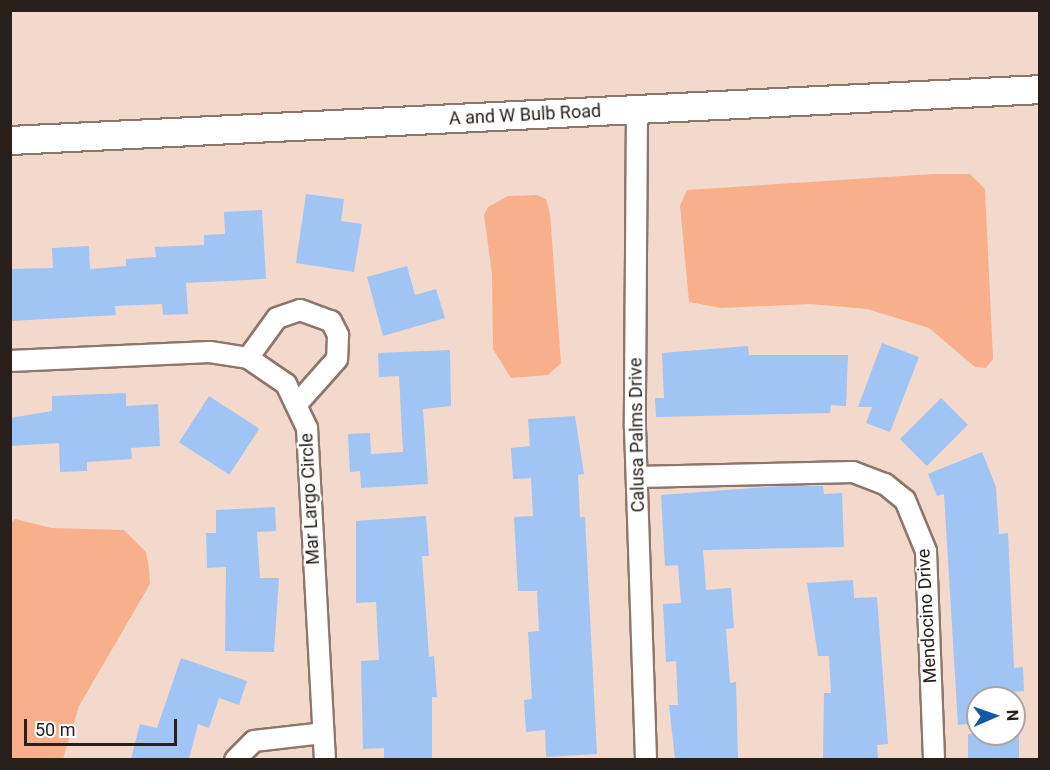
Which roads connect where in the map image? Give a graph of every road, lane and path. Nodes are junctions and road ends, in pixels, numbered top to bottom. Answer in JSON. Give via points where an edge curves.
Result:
{"nodes":[{"id":1,"x":1040,"y":89,"type":"edge"},
{"id":2,"x":637,"y":110,"type":"junction"},
{"id":3,"x":10,"y":140,"type":"edge"},
{"id":4,"x":248,"y":358,"type":"junction"},
{"id":5,"x":10,"y":361,"type":"edge"},
{"id":6,"x":298,"y":403,"type":"junction"},
{"id":7,"x":637,"y":477,"type":"junction"},
{"id":8,"x":323,"y":733,"type":"junction"},
{"id":9,"x":235,"y":759,"type":"edge"},
{"id":10,"x":325,"y":759,"type":"edge"},
{"id":11,"x":646,"y":759,"type":"edge"},
{"id":12,"x":934,"y":759,"type":"edge"}],
"edges":[{"from":1,"to":2,"type":"street","name":"A and W Bulb Road"},
{"from":2,"to":3,"type":"street","name":"A and W Bulb Road"},
{"from":2,"to":7,"type":"street","name":"Calusa Palms Drive"},
{"from":4,"to":5,"type":"street","name":"Mar Largo Circle","via":[[210,352]]},
{"from":4,"to":6,"type":"street","name":"Mar Largo Circle","via":[[269,368]]},
{"from":4,"to":6,"type":"street","via":[[277,318],[300,310],[331,321],[338,335],[337,359]]},
{"from":6,"to":8,"type":"street","name":"Mar Largo Circle","via":[[307,428]]},
{"from":7,"to":11,"type":"street","name":"Calusa Palms Drive"},
{"from":7,"to":12,"type":"street","name":"Mendocino Drive","via":[[853,472],[885,484],[905,500],[926,551]]},
{"from":8,"to":9,"type":"street","via":[[254,741]]},
{"from":8,"to":10,"type":"street","name":"Mar Largo Circle"}]}
